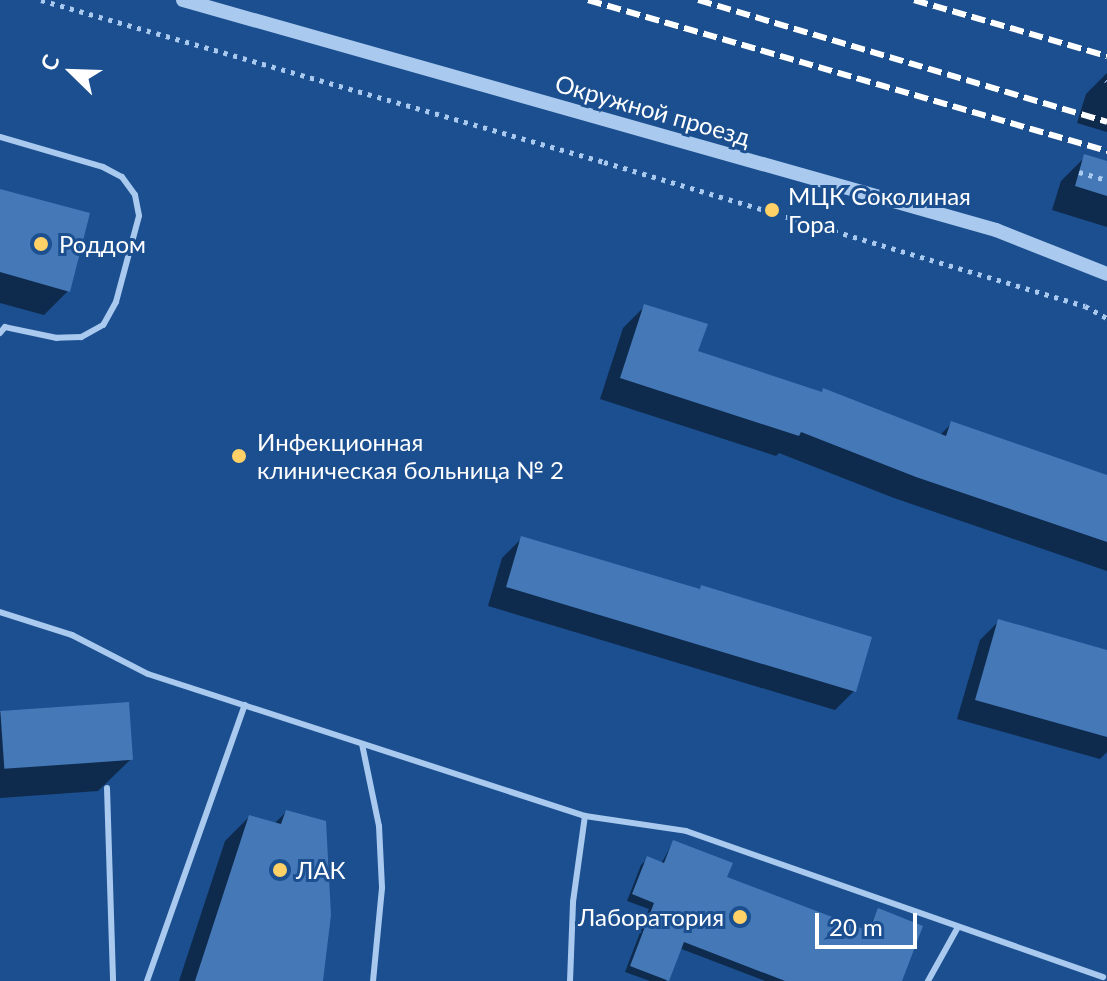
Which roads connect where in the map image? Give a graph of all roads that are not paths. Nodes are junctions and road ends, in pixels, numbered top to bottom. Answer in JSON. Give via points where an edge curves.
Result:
{"nodes":[{"id":1,"x":183,"y":0,"type":"edge"},
{"id":2,"x":0,"y":137,"type":"edge"},
{"id":3,"x":1107,"y":274,"type":"edge"},
{"id":4,"x":0,"y":333,"type":"edge"},
{"id":5,"x":0,"y":612,"type":"edge"},
{"id":6,"x":245,"y":705,"type":"junction"},
{"id":7,"x":362,"y":744,"type":"junction"},
{"id":8,"x":107,"y":788,"type":"dead end"},
{"id":9,"x":585,"y":816,"type":"junction"},
{"id":10,"x":958,"y":927,"type":"junction"},
{"id":11,"x":1103,"y":977,"type":"dead end"},
{"id":12,"x":113,"y":981,"type":"edge"},
{"id":13,"x":147,"y":981,"type":"edge"},
{"id":14,"x":373,"y":981,"type":"edge"},
{"id":15,"x":570,"y":981,"type":"edge"},
{"id":16,"x":928,"y":981,"type":"edge"}],
"edges":[{"from":1,"to":3,"type":"street","name":"Окружной проезд","via":[[996,230]]},
{"from":2,"to":4,"type":"lane","via":[[122,177],[135,195],[139,216],[116,302],[103,325],[81,337],[57,338],[5,327]]},
{"from":5,"to":6,"type":"lane","via":[[72,635],[148,674]]},
{"from":6,"to":7,"type":"lane"},
{"from":6,"to":13,"type":"lane"},
{"from":7,"to":9,"type":"lane"},
{"from":7,"to":14,"type":"lane","via":[[379,826],[382,888]]},
{"from":8,"to":12,"type":"lane"},
{"from":9,"to":10,"type":"lane","via":[[686,831]]},
{"from":9,"to":15,"type":"lane","via":[[573,902]]},
{"from":10,"to":11,"type":"lane"},
{"from":10,"to":16,"type":"lane"}]}
